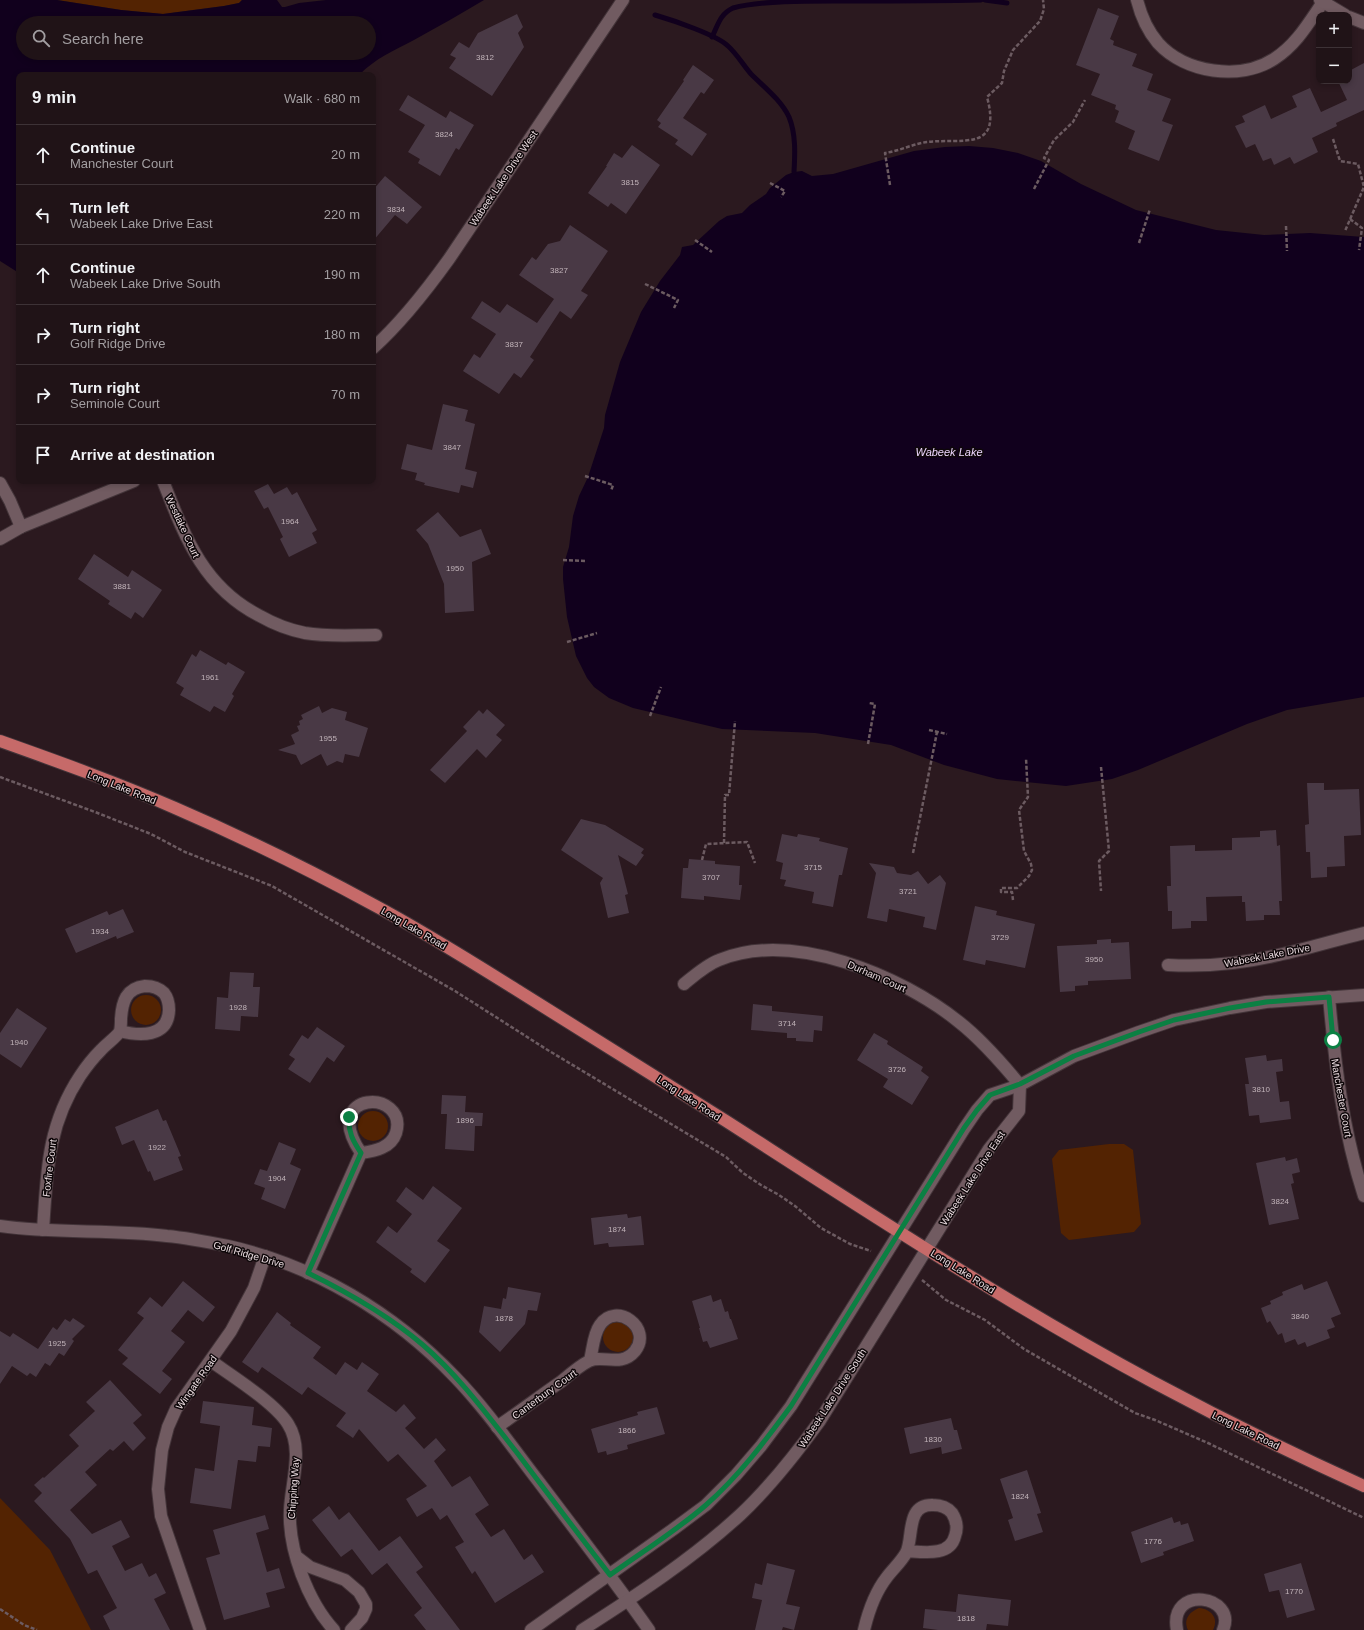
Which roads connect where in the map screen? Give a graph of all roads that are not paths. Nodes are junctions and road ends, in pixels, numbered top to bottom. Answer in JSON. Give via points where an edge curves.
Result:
{"nodes":[{"id":1,"x":623,"y":0,"type":"edge"},
{"id":2,"x":1137,"y":0,"type":"edge"},
{"id":3,"x":1321,"y":1,"type":"edge"},
{"id":4,"x":1340,"y":12,"type":"edge"},
{"id":5,"x":1352,"y":18,"type":"edge"},
{"id":6,"x":1364,"y":23,"type":"edge"},
{"id":7,"x":376,"y":345,"type":"edge"},
{"id":8,"x":0,"y":483,"type":"edge"},
{"id":9,"x":127,"y":484,"type":"edge"},
{"id":10,"x":163,"y":484,"type":"edge"},
{"id":11,"x":21,"y":527,"type":"junction"},
{"id":12,"x":0,"y":539,"type":"edge"},
{"id":13,"x":376,"y":635,"type":"dead end"},
{"id":14,"x":0,"y":741,"type":"edge"},
{"id":15,"x":1364,"y":933,"type":"edge"},
{"id":16,"x":1168,"y":965,"type":"dead end"},
{"id":17,"x":684,"y":984,"type":"dead end"},
{"id":18,"x":1364,"y":995,"type":"edge"},
{"id":19,"x":1329,"y":997,"type":"junction"},
{"id":20,"x":120,"y":1031,"type":"junction"},
{"id":21,"x":1020,"y":1084,"type":"junction"},
{"id":22,"x":361,"y":1153,"type":"junction"},
{"id":23,"x":1364,"y":1196,"type":"edge"},
{"id":24,"x":0,"y":1226,"type":"edge"},
{"id":25,"x":43,"y":1230,"type":"junction"},
{"id":26,"x":899,"y":1232,"type":"junction"},
{"id":27,"x":927,"y":1248,"type":"junction"},
{"id":28,"x":265,"y":1256,"type":"junction"},
{"id":29,"x":308,"y":1273,"type":"junction"},
{"id":30,"x":590,"y":1360,"type":"junction"},
{"id":31,"x":211,"y":1361,"type":"junction"},
{"id":32,"x":497,"y":1427,"type":"junction"},
{"id":33,"x":1364,"y":1486,"type":"edge"},
{"id":34,"x":907,"y":1551,"type":"junction"},
{"id":35,"x":297,"y":1557,"type":"junction"},
{"id":36,"x":610,"y":1575,"type":"junction"},
{"id":37,"x":628,"y":1600,"type":"junction"},
{"id":38,"x":200,"y":1630,"type":"edge"},
{"id":39,"x":334,"y":1630,"type":"edge"},
{"id":40,"x":351,"y":1630,"type":"edge"},
{"id":41,"x":531,"y":1630,"type":"edge"},
{"id":42,"x":582,"y":1630,"type":"edge"},
{"id":43,"x":649,"y":1630,"type":"edge"},
{"id":44,"x":864,"y":1630,"type":"edge"},
{"id":45,"x":1177,"y":1630,"type":"edge"},
{"id":46,"x":1223,"y":1630,"type":"edge"}],
"edges":[{"from":1,"to":7,"type":"street","name":"Wabeek Lake Drive West","via":[[449,259],[413,305]]},
{"from":2,"to":3,"type":"street","via":[[1149,32],[1168,52],[1192,65],[1225,73],[1248,70],[1272,60],[1289,48],[1297,40]]},
{"from":3,"to":4,"type":"street"},
{"from":5,"to":6,"type":"street"},
{"from":8,"to":11,"type":"street"},
{"from":9,"to":11,"type":"street"},
{"from":10,"to":13,"type":"street","name":"Westlake Court","via":[[199,561],[222,591],[236,602],[266,620],[304,633]]},
{"from":11,"to":12,"type":"street"},
{"from":14,"to":26,"type":"main road","name":"Long Lake Road","via":[[173,807],[296,864],[374,905],[598,1040]]},
{"from":15,"to":16,"type":"street","name":"Wabeek Lake Drive","via":[[1252,960],[1221,965]]},
{"from":17,"to":21,"type":"street","name":"Durham Court","via":[[719,960],[761,950],[803,952],[845,962],[865,969],[937,1006],[998,1057]]},
{"from":18,"to":19,"type":"street"},
{"from":19,"to":21,"type":"street","via":[[1266,1002],[1174,1020],[1074,1056]]},
{"from":19,"to":23,"type":"street","name":"Manchester Court","via":[[1340,1099]]},
{"from":20,"to":20,"type":"street","via":[[123,1005],[130,991],[137,987],[151,986],[164,992],[169,1012],[160,1030],[142,1035]]},
{"from":20,"to":25,"type":"street","name":"Foxfire Court","via":[[87,1066],[61,1111],[52,1137],[47,1165]]},
{"from":21,"to":26,"type":"street","via":[[990,1095],[977,1110]]},
{"from":21,"to":27,"type":"street","name":"Wabeek Lake Drive East","via":[[1019,1111],[989,1149]]},
{"from":22,"to":22,"type":"street","via":[[385,1147],[394,1137],[396,1119],[383,1103],[362,1104],[349,1117],[350,1133]]},
{"from":22,"to":29,"type":"street"},
{"from":24,"to":25,"type":"street","name":"Golf Ridge Drive"},
{"from":25,"to":28,"type":"street","name":"Golf Ridge Drive","via":[[166,1236]]},
{"from":26,"to":27,"type":"main road","name":"Long Lake Road"},
{"from":26,"to":36,"type":"street","via":[[791,1406],[761,1446],[706,1505]]},
{"from":27,"to":33,"type":"main road","name":"Long Lake Road","via":[[1036,1316],[1150,1381],[1237,1426]]},
{"from":27,"to":37,"type":"street","name":"Wabeek Lake Drive South","via":[[819,1422],[795,1455],[741,1514],[714,1538]]},
{"from":28,"to":29,"type":"street","name":"Golf Ridge Drive"},
{"from":28,"to":31,"type":"street","name":"Wingate Road","via":[[247,1304]]},
{"from":29,"to":32,"type":"street","name":"Golf Ridge Drive","via":[[368,1304],[397,1324],[457,1378]]},
{"from":30,"to":30,"type":"street","via":[[621,1359],[633,1353],[640,1341],[638,1328],[634,1322],[629,1318],[615,1315],[603,1321],[594,1340]]},
{"from":30,"to":32,"type":"street","name":"Canterbury Court"},
{"from":31,"to":35,"type":"street","name":"Chipping Way","via":[[281,1414],[289,1425],[295,1450],[290,1527]]},
{"from":31,"to":38,"type":"street","name":"Wingate Road","via":[[176,1409],[166,1433],[158,1473],[163,1526]]},
{"from":32,"to":36,"type":"street","name":"Golf Ridge Drive"},
{"from":34,"to":34,"type":"street","via":[[935,1552],[949,1546],[955,1540],[957,1526],[950,1511],[944,1507],[930,1505],[918,1511],[911,1523]]},
{"from":34,"to":44,"type":"street","via":[[886,1578]]},
{"from":35,"to":39,"type":"street","name":"Chipping Way","via":[[308,1590]]},
{"from":35,"to":40,"type":"street","via":[[310,1567],[345,1580],[359,1592],[366,1609]]},
{"from":36,"to":37,"type":"street","name":"Golf Ridge Drive"},
{"from":36,"to":41,"type":"street"},
{"from":37,"to":42,"type":"street","name":"Wabeek Lake Drive South"},
{"from":37,"to":43,"type":"street","name":"Golf Ridge Drive"},
{"from":45,"to":46,"type":"street","via":[[1177,1615],[1180,1608],[1188,1601],[1198,1598],[1220,1607],[1225,1616],[1226,1625]]}]}
